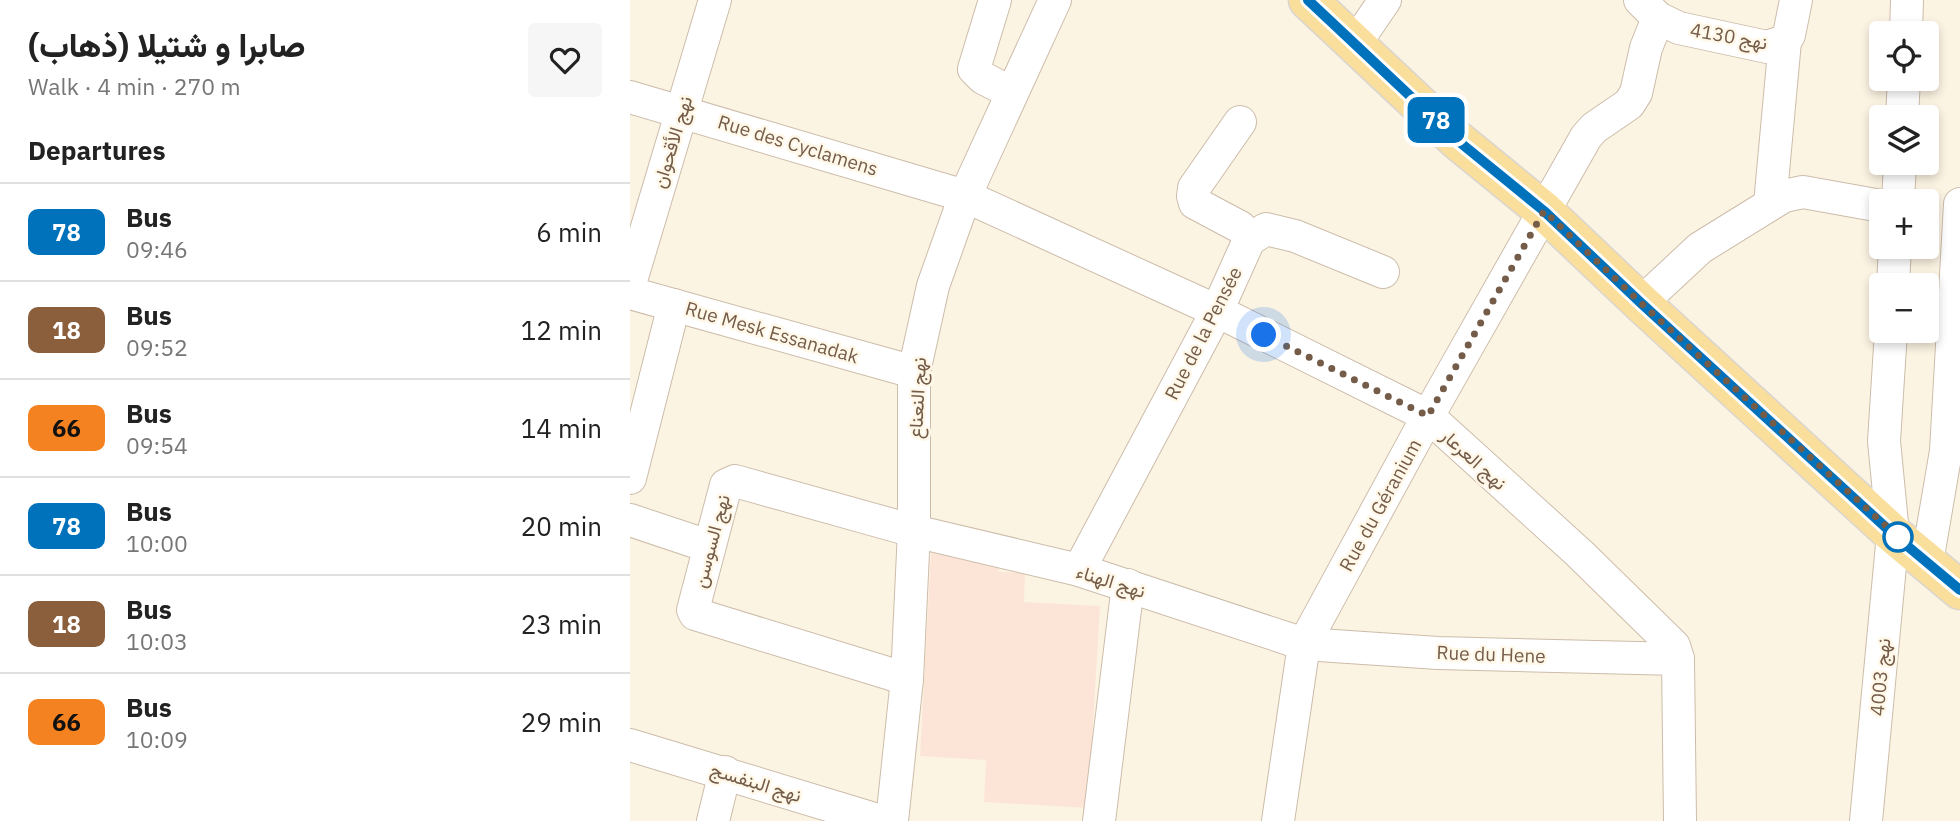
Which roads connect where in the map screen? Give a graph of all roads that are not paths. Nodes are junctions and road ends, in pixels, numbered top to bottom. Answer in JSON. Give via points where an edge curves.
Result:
{"nodes":[{"id":1,"x":715,"y":0,"type":"edge"},
{"id":2,"x":995,"y":0,"type":"edge"},
{"id":3,"x":1308,"y":0,"type":"edge"},
{"id":4,"x":1385,"y":0,"type":"edge"},
{"id":5,"x":1796,"y":0,"type":"edge"},
{"id":6,"x":1907,"y":0,"type":"edge"},
{"id":7,"x":1047,"y":2,"type":"edge"},
{"id":8,"x":1649,"y":9,"type":"edge"},
{"id":9,"x":1906,"y":21,"type":"edge"},
{"id":10,"x":1785,"y":41,"type":"junction"},
{"id":11,"x":1355,"y":44,"type":"junction"},
{"id":12,"x":1012,"y":93,"type":"junction"},
{"id":13,"x":630,"y":97,"type":"edge"},
{"id":14,"x":682,"y":110,"type":"junction"},
{"id":15,"x":1240,"y":122,"type":"dead end"},
{"id":16,"x":965,"y":196,"type":"junction"},
{"id":17,"x":1770,"y":204,"type":"junction"},
{"id":18,"x":1869,"y":204,"type":"edge"},
{"id":19,"x":1960,"y":204,"type":"edge"},
{"id":20,"x":1544,"y":211,"type":"junction"},
{"id":21,"x":1249,"y":240,"type":"junction"},
{"id":22,"x":1383,"y":272,"type":"dead end"},
{"id":23,"x":1958,"y":278,"type":"edge"},
{"id":24,"x":630,"y":284,"type":"edge"},
{"id":25,"x":630,"y":293,"type":"edge"},
{"id":26,"x":1641,"y":303,"type":"junction"},
{"id":27,"x":674,"y":305,"type":"junction"},
{"id":28,"x":1217,"y":311,"type":"junction"},
{"id":29,"x":1890,"y":343,"type":"edge"},
{"id":30,"x":914,"y":372,"type":"junction"},
{"id":31,"x":1428,"y":416,"type":"junction"},
{"id":32,"x":1953,"y":450,"type":"edge"},
{"id":33,"x":630,"y":478,"type":"edge"},
{"id":34,"x":630,"y":520,"type":"edge"},
{"id":35,"x":914,"y":531,"type":"junction"},
{"id":36,"x":1893,"y":534,"type":"junction"},
{"id":37,"x":708,"y":546,"type":"junction"},
{"id":38,"x":1927,"y":562,"type":"junction"},
{"id":39,"x":1079,"y":570,"type":"junction"},
{"id":40,"x":1128,"y":585,"type":"junction"},
{"id":41,"x":1960,"y":590,"type":"edge"},
{"id":42,"x":1304,"y":644,"type":"junction"},
{"id":43,"x":1678,"y":659,"type":"junction"},
{"id":44,"x":906,"y":679,"type":"junction"},
{"id":45,"x":630,"y":745,"type":"edge"},
{"id":46,"x":725,"y":772,"type":"junction"},
{"id":47,"x":713,"y":821,"type":"edge"},
{"id":48,"x":881,"y":821,"type":"edge"},
{"id":49,"x":892,"y":821,"type":"edge"},
{"id":50,"x":1099,"y":821,"type":"edge"},
{"id":51,"x":1278,"y":821,"type":"edge"},
{"id":52,"x":1680,"y":821,"type":"edge"},
{"id":53,"x":1866,"y":821,"type":"edge"}],
"edges":[{"from":1,"to":14,"type":"street","name":"نهج الأقحوان"},
{"from":2,"to":12,"type":"street","via":[[974,69]]},
{"from":3,"to":11,"type":"main road"},
{"from":4,"to":11,"type":"street"},
{"from":5,"to":10,"type":"street","name":"نهج 4130"},
{"from":6,"to":9,"type":"street"},
{"from":7,"to":12,"type":"street","name":"نهج النعناع"},
{"from":8,"to":10,"type":"street","name":"نهج 4130","via":[[1679,28],[1766,47]]},
{"from":8,"to":20,"type":"street","name":"Rue du Géranium","via":[[1636,93],[1629,104],[1586,136]]},
{"from":10,"to":17,"type":"street"},
{"from":11,"to":20,"type":"main road","via":[[1457,140]]},
{"from":12,"to":16,"type":"street","name":"نهج النعناع"},
{"from":13,"to":14,"type":"street","name":"Rue des Cyclamens"},
{"from":14,"to":16,"type":"street","name":"Rue des Cyclamens"},
{"from":14,"to":24,"type":"street","name":"نهج الأقحوان"},
{"from":15,"to":21,"type":"street","via":[[1192,196],[1195,203],[1240,228]]},
{"from":16,"to":28,"type":"street","name":"نهج العرعار"},
{"from":16,"to":30,"type":"street","name":"نهج النعناع","via":[[933,286]]},
{"from":17,"to":18,"type":"street","via":[[1802,191]]},
{"from":17,"to":26,"type":"street","via":[[1700,248]]},
{"from":19,"to":23,"type":"street"},
{"from":20,"to":26,"type":"main road"},
{"from":20,"to":31,"type":"street","name":"Rue du Géranium"},
{"from":21,"to":22,"type":"street","via":[[1266,229]]},
{"from":21,"to":28,"type":"street","name":"Rue de la Pensée"},
{"from":23,"to":32,"type":"street"},
{"from":25,"to":27,"type":"street","name":"Rue Mesk Essanadak"},
{"from":26,"to":36,"type":"main road"},
{"from":27,"to":30,"type":"street","name":"Rue Mesk Essanadak"},
{"from":27,"to":33,"type":"street"},
{"from":28,"to":31,"type":"street","name":"نهج العرعار"},
{"from":28,"to":39,"type":"street","name":"Rue de la Pensée"},
{"from":29,"to":36,"type":"street","name":"نهج 4003","via":[[1885,441]]},
{"from":30,"to":35,"type":"street","name":"نهج النعناع"},
{"from":31,"to":42,"type":"street","name":"Rue du Géranium"},
{"from":31,"to":43,"type":"street","name":"نهج العرعار","via":[[1579,553],[1674,646]]},
{"from":32,"to":38,"type":"street"},
{"from":34,"to":37,"type":"street"},
{"from":35,"to":37,"type":"street","name":"نهج السوسن","via":[[735,481],[726,485]]},
{"from":35,"to":39,"type":"street","name":"نهج الهناء"},
{"from":35,"to":44,"type":"street","name":"نهج النعناع"},
{"from":36,"to":38,"type":"main road"},
{"from":36,"to":53,"type":"street","name":"نهج 4003"},
{"from":37,"to":44,"type":"street","name":"نهج السوسن","via":[[695,614]]},
{"from":38,"to":41,"type":"main road"},
{"from":39,"to":40,"type":"street","name":"نهج الهناء"},
{"from":40,"to":42,"type":"street","name":"نهج الهناء"},
{"from":40,"to":50,"type":"street"},
{"from":42,"to":43,"type":"street","name":"Rue du Hene","via":[[1438,653]]},
{"from":42,"to":51,"type":"street","name":"Rue du Géranium"},
{"from":43,"to":52,"type":"street"},
{"from":44,"to":49,"type":"street","name":"نهج النعناع"},
{"from":45,"to":46,"type":"street","name":"نهج البنفسج"},
{"from":46,"to":47,"type":"street"},
{"from":46,"to":48,"type":"street","name":"نهج البنفسج"}]}
